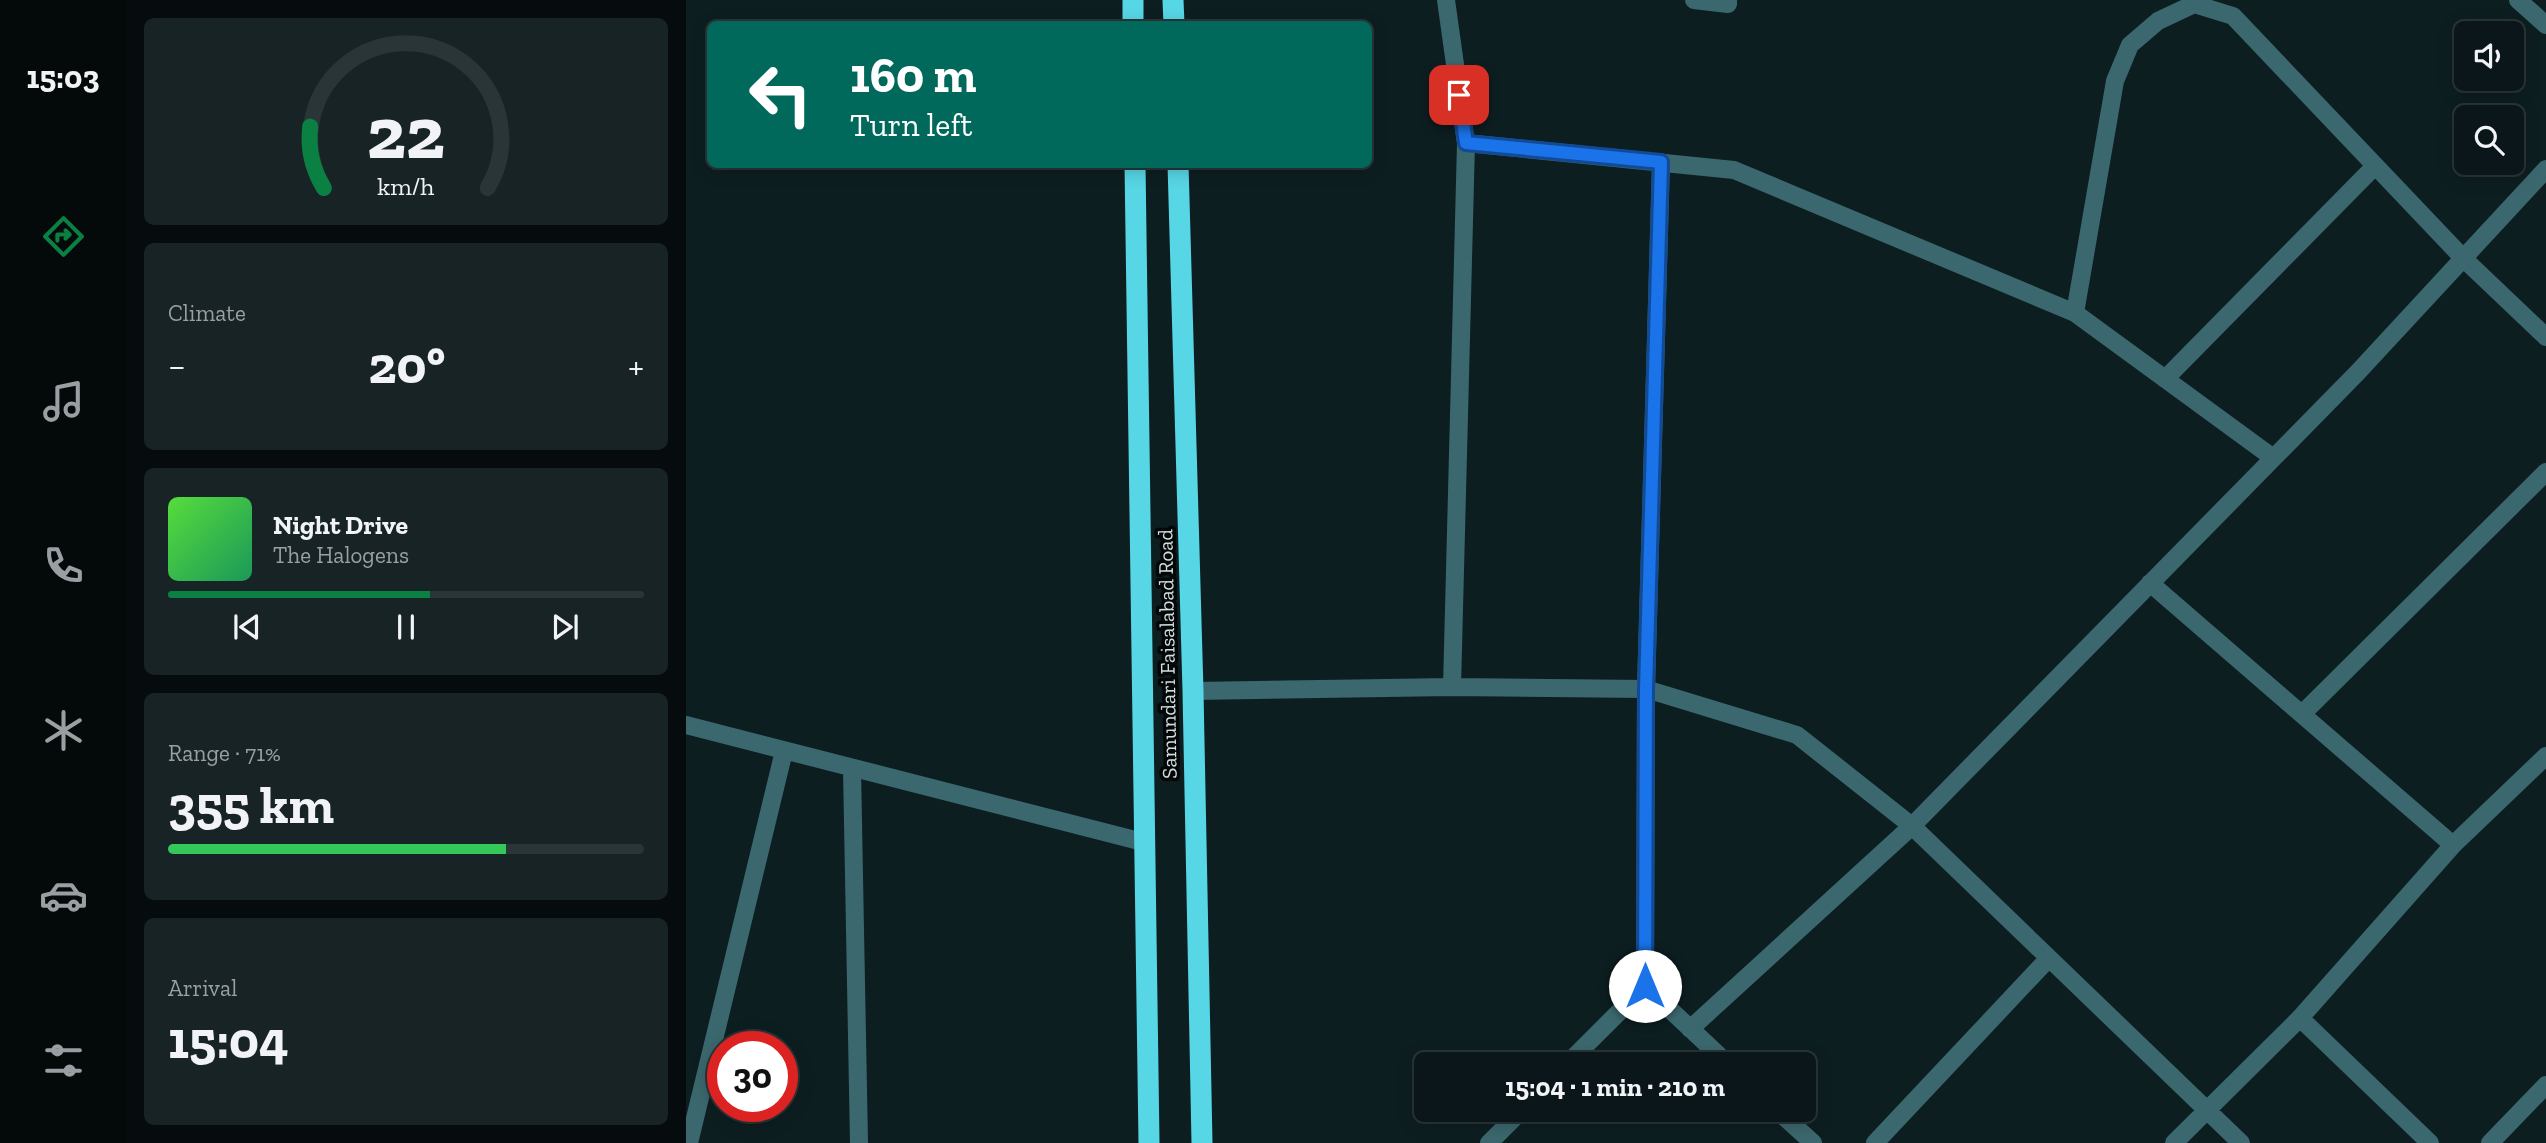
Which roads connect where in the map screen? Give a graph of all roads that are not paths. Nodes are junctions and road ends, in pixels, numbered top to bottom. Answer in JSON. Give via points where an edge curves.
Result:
{"nodes":[{"id":1,"x":1133,"y":0,"type":"edge"},
{"id":2,"x":1173,"y":0,"type":"edge"},
{"id":3,"x":1446,"y":0,"type":"edge"},
{"id":4,"x":1694,"y":0,"type":"edge"},
{"id":5,"x":1728,"y":0,"type":"edge"},
{"id":6,"x":2518,"y":0,"type":"edge"},
{"id":7,"x":1133,"y":21,"type":"edge"},
{"id":8,"x":1174,"y":21,"type":"edge"},
{"id":9,"x":2546,"y":25,"type":"edge"},
{"id":10,"x":1466,"y":143,"type":"junction"},
{"id":11,"x":1661,"y":162,"type":"junction"},
{"id":12,"x":2375,"y":166,"type":"junction"},
{"id":13,"x":1135,"y":168,"type":"edge"},
{"id":14,"x":1178,"y":168,"type":"edge"},
{"id":15,"x":2546,"y":169,"type":"edge"},
{"id":16,"x":2464,"y":259,"type":"junction"},
{"id":17,"x":2075,"y":313,"type":"junction"},
{"id":18,"x":2546,"y":337,"type":"edge"},
{"id":19,"x":2165,"y":379,"type":"junction"},
{"id":20,"x":2272,"y":457,"type":"junction"},
{"id":21,"x":2546,"y":472,"type":"edge"},
{"id":22,"x":2150,"y":583,"type":"junction"},
{"id":23,"x":1452,"y":687,"type":"junction"},
{"id":24,"x":1646,"y":689,"type":"junction"},
{"id":25,"x":1193,"y":691,"type":"junction"},
{"id":26,"x":2302,"y":714,"type":"junction"},
{"id":27,"x":686,"y":725,"type":"edge"},
{"id":28,"x":784,"y":751,"type":"junction"},
{"id":29,"x":2546,"y":756,"type":"edge"},
{"id":30,"x":852,"y":769,"type":"junction"},
{"id":31,"x":1912,"y":826,"type":"junction"},
{"id":32,"x":1143,"y":842,"type":"junction"},
{"id":33,"x":2453,"y":845,"type":"junction"},
{"id":34,"x":2049,"y":958,"type":"junction"},
{"id":35,"x":1645,"y":986,"type":"junction"},
{"id":36,"x":2300,"y":1018,"type":"junction"},
{"id":37,"x":1690,"y":1029,"type":"junction"},
{"id":38,"x":1579,"y":1052,"type":"edge"},
{"id":39,"x":1715,"y":1052,"type":"edge"},
{"id":40,"x":2546,"y":1085,"type":"edge"},
{"id":41,"x":2207,"y":1109,"type":"junction"},
{"id":42,"x":1510,"y":1122,"type":"edge"},
{"id":43,"x":1790,"y":1122,"type":"edge"},
{"id":44,"x":689,"y":1143,"type":"edge"},
{"id":45,"x":859,"y":1143,"type":"edge"},
{"id":46,"x":1149,"y":1143,"type":"edge"},
{"id":47,"x":1202,"y":1143,"type":"edge"},
{"id":48,"x":1489,"y":1143,"type":"edge"},
{"id":49,"x":1813,"y":1143,"type":"edge"},
{"id":50,"x":1875,"y":1143,"type":"edge"},
{"id":51,"x":2174,"y":1143,"type":"edge"},
{"id":52,"x":2241,"y":1143,"type":"edge"},
{"id":53,"x":2430,"y":1143,"type":"edge"},
{"id":54,"x":2490,"y":1143,"type":"edge"}],
"edges":[{"from":1,"to":7,"type":"highway"},
{"from":2,"to":8,"type":"highway"},
{"from":3,"to":10,"type":"street"},
{"from":4,"to":5,"type":"street","via":[[1728,4]]},
{"from":6,"to":9,"type":"street"},
{"from":10,"to":11,"type":"street"},
{"from":10,"to":23,"type":"street"},
{"from":11,"to":17,"type":"street","via":[[1734,170]]},
{"from":11,"to":24,"type":"street"},
{"from":12,"to":16,"type":"street"},
{"from":12,"to":17,"type":"street","via":[[2233,16],[2194,4],[2158,21],[2130,46],[2115,81]]},
{"from":12,"to":19,"type":"street"},
{"from":13,"to":32,"type":"highway","name":"Samundari Faisalabad Road"},
{"from":14,"to":25,"type":"highway","name":"Samundari Faisalabad Road"},
{"from":15,"to":16,"type":"street"},
{"from":16,"to":18,"type":"street"},
{"from":16,"to":20,"type":"street"},
{"from":17,"to":19,"type":"street"},
{"from":19,"to":20,"type":"street"},
{"from":20,"to":22,"type":"street"},
{"from":21,"to":26,"type":"street"},
{"from":22,"to":26,"type":"street"},
{"from":22,"to":31,"type":"street"},
{"from":23,"to":24,"type":"street"},
{"from":23,"to":25,"type":"street"},
{"from":24,"to":31,"type":"street","via":[[1797,735]]},
{"from":24,"to":35,"type":"street"},
{"from":25,"to":47,"type":"highway","name":"Samundari Faisalabad Road"},
{"from":26,"to":33,"type":"street"},
{"from":27,"to":28,"type":"street"},
{"from":28,"to":30,"type":"street"},
{"from":28,"to":44,"type":"street"},
{"from":29,"to":33,"type":"street"},
{"from":30,"to":32,"type":"street"},
{"from":30,"to":45,"type":"street"},
{"from":31,"to":34,"type":"street"},
{"from":31,"to":37,"type":"street"},
{"from":32,"to":46,"type":"highway","name":"Samundari Faisalabad Road"},
{"from":33,"to":36,"type":"street"},
{"from":34,"to":41,"type":"street"},
{"from":34,"to":50,"type":"street"},
{"from":35,"to":37,"type":"street"},
{"from":35,"to":38,"type":"street"},
{"from":36,"to":41,"type":"street"},
{"from":36,"to":53,"type":"street"},
{"from":37,"to":39,"type":"street"},
{"from":40,"to":54,"type":"street"},
{"from":41,"to":51,"type":"street"},
{"from":41,"to":52,"type":"street"},
{"from":42,"to":48,"type":"street"},
{"from":43,"to":49,"type":"street"}]}
